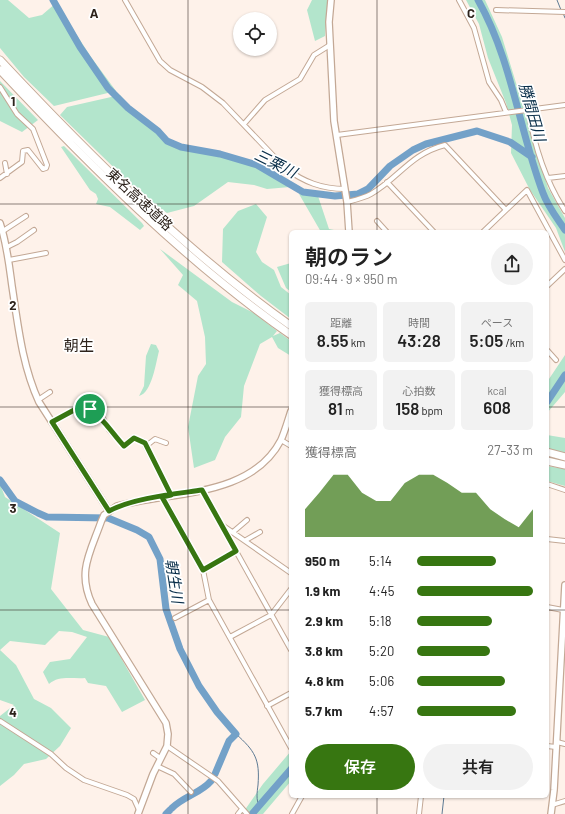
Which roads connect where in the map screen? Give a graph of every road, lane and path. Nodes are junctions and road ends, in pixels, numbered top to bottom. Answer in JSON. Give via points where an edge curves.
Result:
{"nodes":[{"id":1,"x":125,"y":0,"type":"edge"},
{"id":2,"x":331,"y":0,"type":"edge"},
{"id":3,"x":459,"y":0,"type":"edge"},
{"id":4,"x":496,"y":10,"type":"dead end"},
{"id":5,"x":565,"y":12,"type":"edge"},
{"id":6,"x":330,"y":46,"type":"junction"},
{"id":7,"x":0,"y":60,"type":"edge"},
{"id":8,"x":0,"y":70,"type":"edge"},
{"id":9,"x":0,"y":87,"type":"edge"},
{"id":10,"x":565,"y":105,"type":"edge"},
{"id":11,"x":527,"y":109,"type":"junction"},
{"id":12,"x":508,"y":112,"type":"junction"},
{"id":13,"x":244,"y":124,"type":"junction"},
{"id":14,"x":337,"y":135,"type":"junction"},
{"id":15,"x":5,"y":163,"type":"dead end"},
{"id":16,"x":8,"y":173,"type":"junction"},
{"id":17,"x":565,"y":176,"type":"edge"},
{"id":18,"x":13,"y":177,"type":"dead end"},
{"id":19,"x":0,"y":178,"type":"edge"},
{"id":20,"x":548,"y":178,"type":"junction"},
{"id":21,"x":387,"y":182,"type":"junction"},
{"id":22,"x":345,"y":189,"type":"junction"},
{"id":23,"x":348,"y":202,"type":"junction"},
{"id":24,"x":506,"y":210,"type":"junction"},
{"id":25,"x":565,"y":211,"type":"edge"},
{"id":26,"x":26,"y":216,"type":"dead end"},
{"id":27,"x":377,"y":221,"type":"dead end"},
{"id":28,"x":0,"y":223,"type":"edge"},
{"id":29,"x":34,"y":230,"type":"dead end"},
{"id":30,"x":349,"y":230,"type":"edge"},
{"id":31,"x":385,"y":230,"type":"edge"},
{"id":32,"x":432,"y":230,"type":"edge"},
{"id":33,"x":485,"y":230,"type":"edge"},
{"id":34,"x":549,"y":230,"type":"edge"},
{"id":35,"x":3,"y":231,"type":"junction"},
{"id":36,"x":549,"y":231,"type":"edge"},
{"id":37,"x":7,"y":246,"type":"junction"},
{"id":38,"x":46,"y":253,"type":"dead end"},
{"id":39,"x":9,"y":260,"type":"junction"},
{"id":40,"x":565,"y":260,"type":"edge"},
{"id":41,"x":565,"y":269,"type":"edge"},
{"id":42,"x":549,"y":284,"type":"edge"},
{"id":43,"x":289,"y":324,"type":"edge"},
{"id":44,"x":289,"y":333,"type":"edge"},
{"id":45,"x":549,"y":352,"type":"edge"},
{"id":46,"x":556,"y":360,"type":"dead end"},
{"id":47,"x":50,"y":392,"type":"dead end"},
{"id":48,"x":38,"y":400,"type":"junction"},
{"id":49,"x":289,"y":417,"type":"edge"},
{"id":50,"x":52,"y":422,"type":"junction"},
{"id":51,"x":281,"y":440,"type":"junction"},
{"id":52,"x":166,"y":443,"type":"dead end"},
{"id":53,"x":289,"y":445,"type":"edge"},
{"id":54,"x":146,"y":446,"type":"junction"},
{"id":55,"x":549,"y":453,"type":"edge"},
{"id":56,"x":565,"y":457,"type":"edge"},
{"id":57,"x":549,"y":461,"type":"edge"},
{"id":58,"x":565,"y":465,"type":"edge"},
{"id":59,"x":549,"y":485,"type":"edge"},
{"id":60,"x":202,"y":490,"type":"junction"},
{"id":61,"x":565,"y":490,"type":"edge"},
{"id":62,"x":171,"y":495,"type":"junction"},
{"id":63,"x":162,"y":497,"type":"junction"},
{"id":64,"x":109,"y":511,"type":"junction"},
{"id":65,"x":248,"y":520,"type":"dead end"},
{"id":66,"x":222,"y":525,"type":"junction"},
{"id":67,"x":233,"y":532,"type":"junction"},
{"id":68,"x":260,"y":532,"type":"dead end"},
{"id":69,"x":549,"y":539,"type":"edge"},
{"id":70,"x":246,"y":540,"type":"junction"},
{"id":71,"x":565,"y":541,"type":"edge"},
{"id":72,"x":236,"y":551,"type":"junction"},
{"id":73,"x":203,"y":570,"type":"junction"},
{"id":74,"x":289,"y":572,"type":"edge"},
{"id":75,"x":565,"y":585,"type":"edge"},
{"id":76,"x":289,"y":592,"type":"edge"},
{"id":77,"x":210,"y":600,"type":"junction"},
{"id":78,"x":549,"y":607,"type":"edge"},
{"id":79,"x":563,"y":610,"type":"junction"},
{"id":80,"x":271,"y":615,"type":"junction"},
{"id":81,"x":175,"y":618,"type":"dead end"},
{"id":82,"x":230,"y":637,"type":"junction"},
{"id":83,"x":289,"y":646,"type":"edge"},
{"id":84,"x":289,"y":694,"type":"edge"},
{"id":85,"x":268,"y":706,"type":"junction"},
{"id":86,"x":0,"y":720,"type":"edge"},
{"id":87,"x":289,"y":744,"type":"edge"},
{"id":88,"x":565,"y":744,"type":"edge"},
{"id":89,"x":556,"y":745,"type":"junction"},
{"id":90,"x":167,"y":746,"type":"junction"},
{"id":91,"x":549,"y":746,"type":"edge"},
{"id":92,"x":153,"y":753,"type":"dead end"},
{"id":93,"x":160,"y":758,"type":"junction"},
{"id":94,"x":157,"y":766,"type":"junction"},
{"id":95,"x":191,"y":792,"type":"dead end"},
{"id":96,"x":301,"y":798,"type":"edge"},
{"id":97,"x":421,"y":798,"type":"edge"},
{"id":98,"x":565,"y":801,"type":"edge"},
{"id":99,"x":552,"y":805,"type":"junction"},
{"id":100,"x":242,"y":809,"type":"junction"},
{"id":101,"x":139,"y":812,"type":"edge"},
{"id":102,"x":238,"y":814,"type":"edge"},
{"id":103,"x":247,"y":814,"type":"edge"},
{"id":104,"x":292,"y":814,"type":"edge"},
{"id":105,"x":419,"y":814,"type":"edge"},
{"id":106,"x":551,"y":814,"type":"edge"}],
"edges":[{"from":1,"to":13,"type":"street","via":[[160,61],[170,70],[202,87]]},
{"from":2,"to":6,"type":"street"},
{"from":3,"to":12,"type":"street","via":[[474,28],[489,82]]},
{"from":4,"to":5,"type":"street"},
{"from":6,"to":13,"type":"street","via":[[314,55],[300,79],[265,100]]},
{"from":6,"to":14,"type":"street"},
{"from":7,"to":43,"type":"highway","name":"東名高速道路","via":[[67,129],[172,229],[246,292]]},
{"from":8,"to":44,"type":"highway","name":"東名高速道路","via":[[89,161],[169,236]]},
{"from":9,"to":16,"type":"street","via":[[17,114],[33,129],[47,164],[43,169],[28,150],[24,151],[22,162]]},
{"from":10,"to":11,"type":"street"},
{"from":11,"to":12,"type":"street"},
{"from":11,"to":20,"type":"street"},
{"from":12,"to":14,"type":"street"},
{"from":13,"to":22,"type":"street","via":[[294,175],[314,185]]},
{"from":14,"to":22,"type":"street"},
{"from":15,"to":16,"type":"street"},
{"from":16,"to":18,"type":"street"},
{"from":16,"to":19,"type":"street"},
{"from":17,"to":20,"type":"street"},
{"from":20,"to":25,"type":"street"},
{"from":21,"to":23,"type":"street","via":[[371,194]]},
{"from":21,"to":24,"type":"street","via":[[427,151],[445,146]]},
{"from":21,"to":32,"type":"street"},
{"from":22,"to":23,"type":"street"},
{"from":23,"to":30,"type":"street"},
{"from":24,"to":33,"type":"street"},
{"from":24,"to":34,"type":"street","via":[[527,190]]},
{"from":26,"to":35,"type":"street"},
{"from":27,"to":31,"type":"street"},
{"from":28,"to":35,"type":"street"},
{"from":29,"to":37,"type":"street"},
{"from":35,"to":37,"type":"street"},
{"from":36,"to":40,"type":"street"},
{"from":37,"to":39,"type":"street"},
{"from":38,"to":39,"type":"street"},
{"from":39,"to":48,"type":"street","via":[[20,340],[30,383]]},
{"from":41,"to":42,"type":"street"},
{"from":45,"to":46,"type":"street"},
{"from":47,"to":48,"type":"street"},
{"from":48,"to":50,"type":"street"},
{"from":49,"to":51,"type":"street"},
{"from":50,"to":54,"type":"street","via":[[87,406],[102,418],[124,446],[134,438],[143,441]]},
{"from":50,"to":64,"type":"street"},
{"from":51,"to":53,"type":"street"},
{"from":51,"to":60,"type":"street","via":[[266,459],[245,476]]},
{"from":52,"to":54,"type":"street","via":[[155,439]]},
{"from":54,"to":62,"type":"street"},
{"from":55,"to":56,"type":"highway"},
{"from":57,"to":58,"type":"highway"},
{"from":59,"to":61,"type":"street"},
{"from":60,"to":62,"type":"street"},
{"from":60,"to":66,"type":"street"},
{"from":62,"to":63,"type":"street"},
{"from":63,"to":64,"type":"street","via":[[123,505]]},
{"from":63,"to":73,"type":"street"},
{"from":64,"to":90,"type":"street","via":[[104,515],[85,566],[85,588],[92,604],[166,724]]},
{"from":65,"to":67,"type":"street"},
{"from":66,"to":67,"type":"street"},
{"from":66,"to":72,"type":"street"},
{"from":67,"to":70,"type":"street"},
{"from":68,"to":70,"type":"street"},
{"from":69,"to":71,"type":"street"},
{"from":70,"to":74,"type":"street"},
{"from":72,"to":73,"type":"street"},
{"from":72,"to":80,"type":"street"},
{"from":73,"to":77,"type":"street"},
{"from":75,"to":79,"type":"street"},
{"from":76,"to":80,"type":"street"},
{"from":77,"to":81,"type":"street"},
{"from":77,"to":82,"type":"street"},
{"from":78,"to":79,"type":"street"},
{"from":79,"to":89,"type":"street"},
{"from":80,"to":82,"type":"street"},
{"from":80,"to":83,"type":"street"},
{"from":82,"to":85,"type":"street"},
{"from":84,"to":85,"type":"street"},
{"from":85,"to":87,"type":"street"},
{"from":86,"to":101,"type":"street","via":[[84,780],[127,794],[134,799]]},
{"from":88,"to":89,"type":"street"},
{"from":89,"to":91,"type":"street"},
{"from":89,"to":99,"type":"street"},
{"from":90,"to":93,"type":"street"},
{"from":90,"to":100,"type":"street","via":[[218,781]]},
{"from":92,"to":93,"type":"street"},
{"from":93,"to":94,"type":"street"},
{"from":94,"to":95,"type":"street","via":[[174,774]]},
{"from":94,"to":101,"type":"street"},
{"from":96,"to":104,"type":"street"},
{"from":97,"to":105,"type":"street"},
{"from":98,"to":99,"type":"street"},
{"from":99,"to":106,"type":"street"},
{"from":100,"to":102,"type":"street"},
{"from":100,"to":103,"type":"street"}]}
